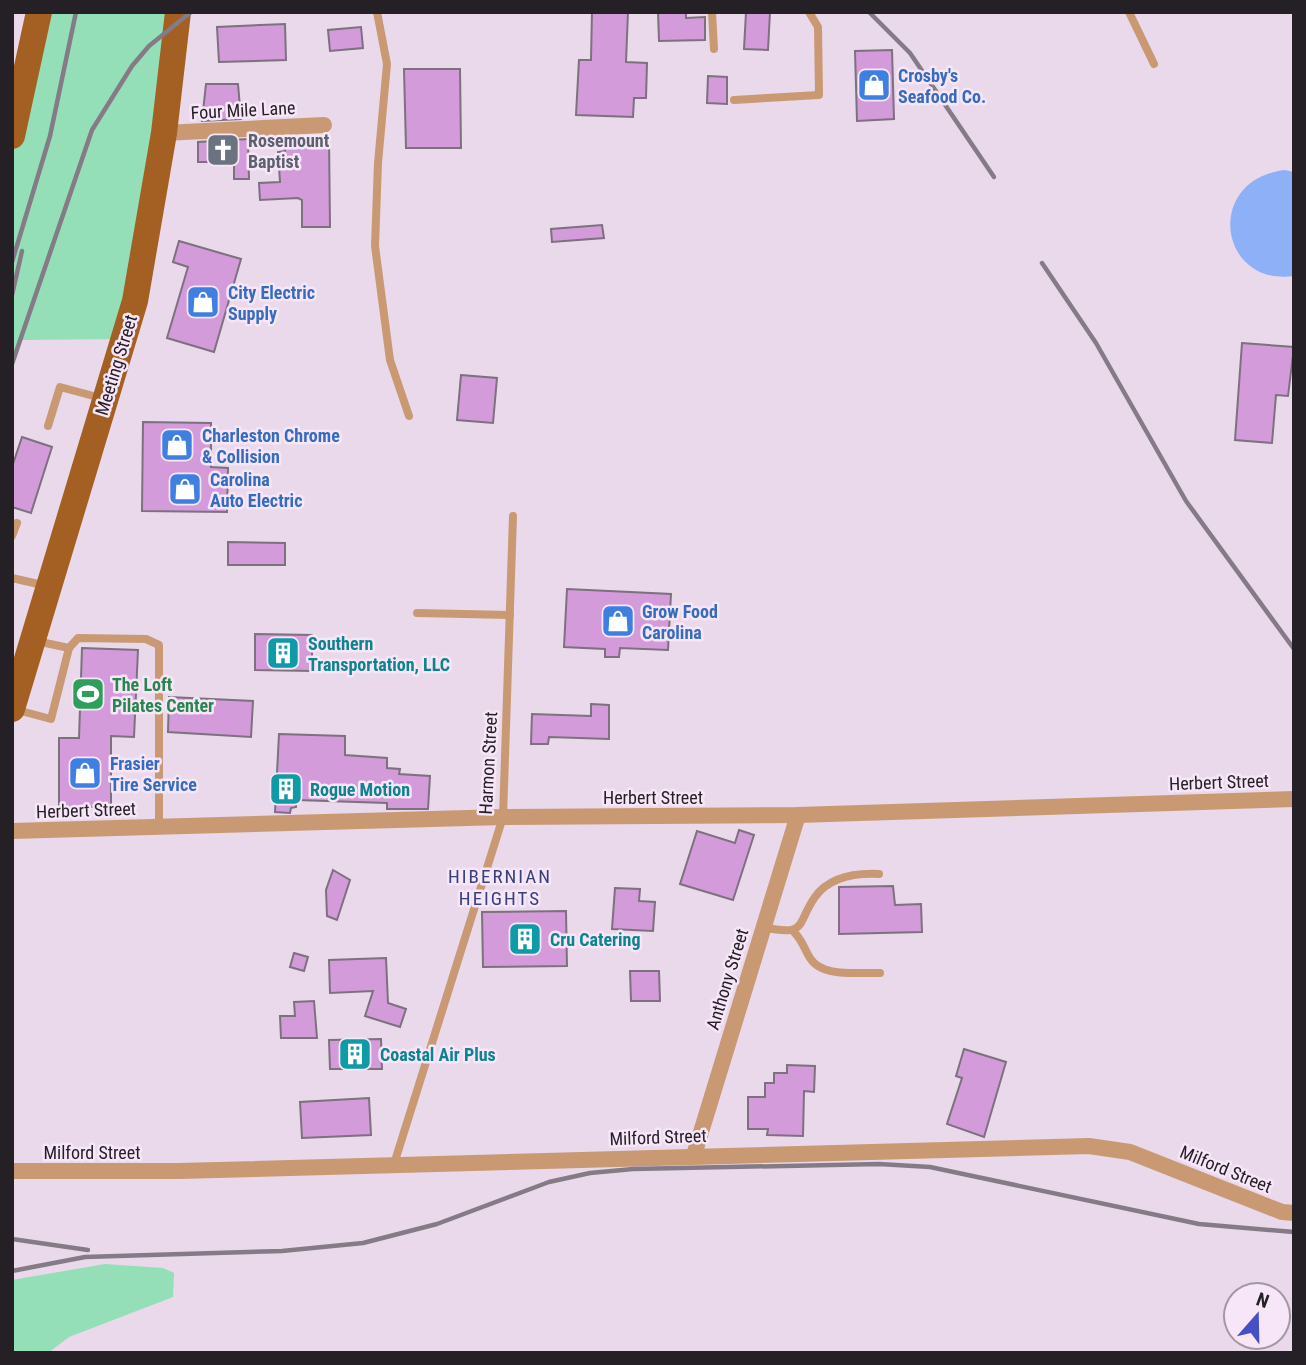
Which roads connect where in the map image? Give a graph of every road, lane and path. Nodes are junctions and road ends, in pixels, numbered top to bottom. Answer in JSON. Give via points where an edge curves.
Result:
{"nodes":[{"id":1,"x":39,"y":12,"type":"edge"},
{"id":2,"x":178,"y":12,"type":"edge"},
{"id":3,"x":377,"y":12,"type":"edge"},
{"id":4,"x":712,"y":12,"type":"edge"},
{"id":5,"x":809,"y":12,"type":"edge"},
{"id":6,"x":1129,"y":12,"type":"edge"},
{"id":7,"x":714,"y":49,"type":"dead end"},
{"id":8,"x":1154,"y":64,"type":"dead end"},
{"id":9,"x":734,"y":100,"type":"dead end"},
{"id":10,"x":324,"y":125,"type":"dead end"},
{"id":11,"x":164,"y":133,"type":"junction"},
{"id":12,"x":12,"y":136,"type":"edge"},
{"id":13,"x":106,"y":399,"type":"junction"},
{"id":14,"x":409,"y":416,"type":"dead end"},
{"id":15,"x":48,"y":426,"type":"dead end"},
{"id":16,"x":513,"y":516,"type":"dead end"},
{"id":17,"x":17,"y":523,"type":"dead end"},
{"id":18,"x":12,"y":536,"type":"edge"},
{"id":19,"x":12,"y":578,"type":"edge"},
{"id":20,"x":49,"y":587,"type":"junction"},
{"id":21,"x":417,"y":613,"type":"dead end"},
{"id":22,"x":509,"y":615,"type":"junction"},
{"id":23,"x":33,"y":640,"type":"junction"},
{"id":24,"x":69,"y":648,"type":"junction"},
{"id":25,"x":12,"y":709,"type":"edge"},
{"id":26,"x":1294,"y":799,"type":"edge"},
{"id":27,"x":798,"y":815,"type":"junction"},
{"id":28,"x":503,"y":817,"type":"junction"},
{"id":29,"x":159,"y":827,"type":"junction"},
{"id":30,"x":12,"y":831,"type":"edge"},
{"id":31,"x":879,"y":874,"type":"dead end"},
{"id":32,"x":763,"y":927,"type":"junction"},
{"id":33,"x":792,"y":930,"type":"junction"},
{"id":34,"x":880,"y":973,"type":"dead end"},
{"id":35,"x":694,"y":1155,"type":"junction"},
{"id":36,"x":394,"y":1164,"type":"junction"},
{"id":37,"x":12,"y":1171,"type":"edge"},
{"id":38,"x":1294,"y":1213,"type":"edge"}],
"edges":[{"from":1,"to":12,"type":"main road"},
{"from":2,"to":11,"type":"main road","name":"Meeting Street"},
{"from":3,"to":14,"type":"lane","via":[[387,64],[375,246],[390,360]]},
{"from":4,"to":7,"type":"lane"},
{"from":5,"to":9,"type":"lane","via":[[818,27],[819,95]]},
{"from":6,"to":8,"type":"lane"},
{"from":10,"to":11,"type":"street","name":"Four Mile Lane"},
{"from":11,"to":13,"type":"main road","name":"Meeting Street","via":[[135,301]]},
{"from":13,"to":15,"type":"lane","via":[[60,387]]},
{"from":13,"to":20,"type":"main road","name":"Meeting Street"},
{"from":16,"to":22,"type":"lane","name":"Harmon Street"},
{"from":17,"to":18,"type":"lane"},
{"from":19,"to":20,"type":"lane"},
{"from":20,"to":23,"type":"main road","name":"Meeting Street"},
{"from":21,"to":22,"type":"lane"},
{"from":22,"to":28,"type":"lane","name":"Harmon Street"},
{"from":23,"to":24,"type":"lane"},
{"from":23,"to":25,"type":"main road","name":"Meeting Street"},
{"from":24,"to":25,"type":"lane","via":[[51,719]]},
{"from":24,"to":29,"type":"lane","via":[[78,638],[146,639],[159,645]]},
{"from":26,"to":27,"type":"street","name":"Herbert Street"},
{"from":27,"to":28,"type":"street","name":"Herbert Street"},
{"from":27,"to":32,"type":"street","name":"Anthony Street"},
{"from":28,"to":29,"type":"street","name":"Herbert Street"},
{"from":28,"to":36,"type":"lane","name":"Harmon Street"},
{"from":29,"to":30,"type":"street","name":"Herbert Street"},
{"from":31,"to":33,"type":"lane","via":[[855,873],[829,883],[814,897],[804,923]]},
{"from":32,"to":33,"type":"lane"},
{"from":32,"to":35,"type":"street","name":"Anthony Street"},
{"from":33,"to":34,"type":"lane","via":[[803,940],[816,966]]},
{"from":35,"to":36,"type":"street","name":"Milford Street"},
{"from":35,"to":38,"type":"street","name":"Milford Street","via":[[1089,1146],[1130,1152]]},
{"from":36,"to":37,"type":"street","name":"Milford Street"}]}
